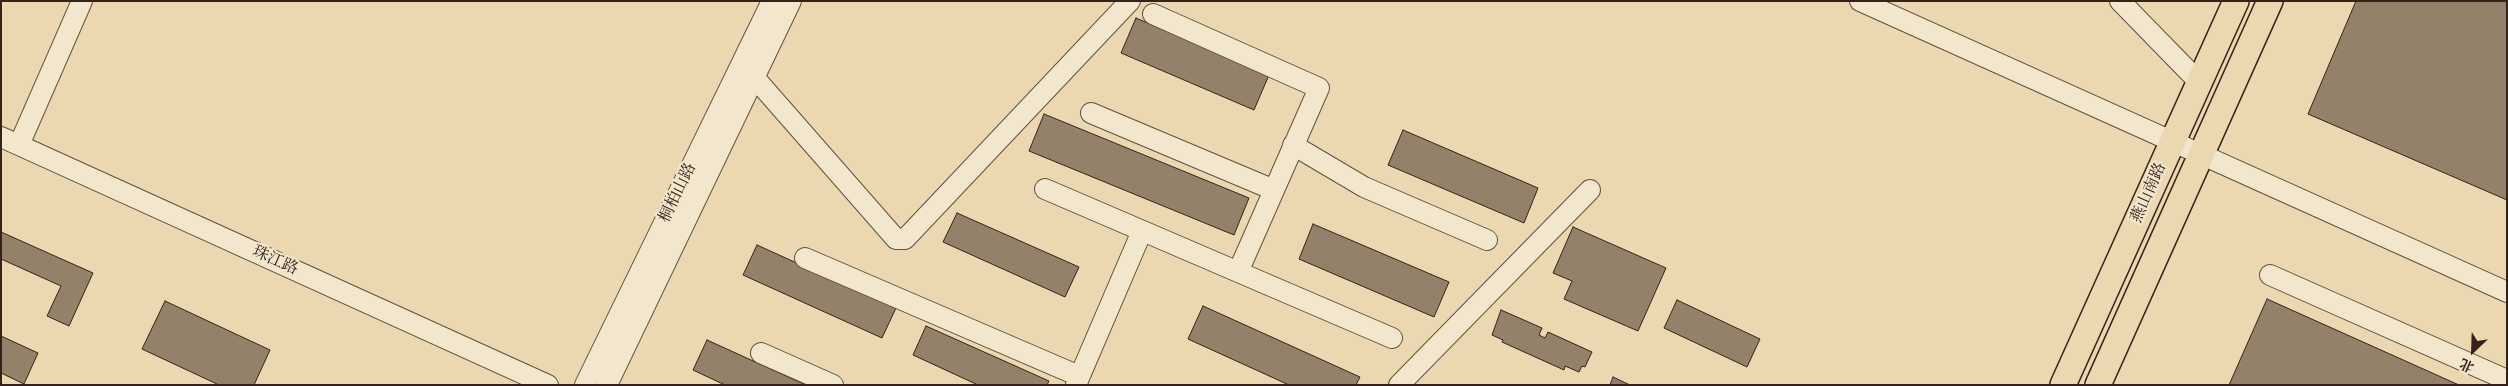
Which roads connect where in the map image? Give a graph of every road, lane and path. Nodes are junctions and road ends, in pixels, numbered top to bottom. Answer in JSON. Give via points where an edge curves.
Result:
{"nodes":[{"id":1,"x":82,"y":1,"type":"edge"},
{"id":2,"x":772,"y":1,"type":"edge"},
{"id":3,"x":791,"y":1,"type":"edge"},
{"id":4,"x":1130,"y":1,"type":"edge"},
{"id":5,"x":1860,"y":1,"type":"edge"},
{"id":6,"x":2120,"y":1,"type":"edge"},
{"id":7,"x":2236,"y":1,"type":"edge"},
{"id":8,"x":2270,"y":1,"type":"edge"},
{"id":9,"x":1153,"y":14,"type":"dead end"},
{"id":10,"x":754,"y":77,"type":"junction"},
{"id":11,"x":2199,"y":82,"type":"junction"},
{"id":12,"x":1091,"y":113,"type":"dead end"},
{"id":13,"x":10,"y":141,"type":"edge"},
{"id":14,"x":2173,"y":141,"type":"junction"},
{"id":15,"x":1293,"y":145,"type":"junction"},
{"id":16,"x":2201,"y":154,"type":"junction"},
{"id":17,"x":1045,"y":189,"type":"dead end"},
{"id":18,"x":1274,"y":190,"type":"junction"},
{"id":19,"x":1590,"y":190,"type":"dead end"},
{"id":20,"x":1142,"y":231,"type":"junction"},
{"id":21,"x":1487,"y":240,"type":"dead end"},
{"id":22,"x":805,"y":258,"type":"dead end"},
{"id":23,"x":1238,"y":272,"type":"junction"},
{"id":24,"x":2270,"y":275,"type":"dead end"},
{"id":25,"x":2507,"y":292,"type":"edge"},
{"id":26,"x":1392,"y":338,"type":"dead end"},
{"id":27,"x":761,"y":353,"type":"dead end"},
{"id":28,"x":1078,"y":380,"type":"edge"},
{"id":29,"x":2507,"y":380,"type":"edge"},
{"id":30,"x":548,"y":385,"type":"edge"},
{"id":31,"x":585,"y":385,"type":"edge"},
{"id":32,"x":607,"y":385,"type":"edge"},
{"id":33,"x":833,"y":385,"type":"edge"},
{"id":34,"x":1399,"y":385,"type":"edge"},
{"id":35,"x":2063,"y":385,"type":"edge"},
{"id":36,"x":2098,"y":385,"type":"edge"}],
"edges":[{"from":1,"to":13,"type":"street"},
{"from":2,"to":31,"type":"street","name":"桐柏山路"},
{"from":3,"to":10,"type":"street","name":"桐柏山路"},
{"from":4,"to":10,"type":"street","via":[[905,239],[896,239]]},
{"from":5,"to":14,"type":"street"},
{"from":6,"to":11,"type":"street"},
{"from":7,"to":11,"type":"main road","name":"燕山南路"},
{"from":8,"to":16,"type":"main road","name":"燕山南路"},
{"from":9,"to":15,"type":"street","via":[[1318,88]]},
{"from":10,"to":32,"type":"street","name":"桐柏山路"},
{"from":11,"to":14,"type":"main road","name":"燕山南路"},
{"from":12,"to":18,"type":"street"},
{"from":13,"to":30,"type":"street","name":"珠江路"},
{"from":14,"to":16,"type":"street"},
{"from":14,"to":35,"type":"main road","name":"燕山南路"},
{"from":15,"to":18,"type":"street"},
{"from":15,"to":21,"type":"street","via":[[1364,187]]},
{"from":16,"to":25,"type":"street"},
{"from":16,"to":36,"type":"main road","name":"燕山南路"},
{"from":17,"to":20,"type":"street"},
{"from":18,"to":23,"type":"street"},
{"from":19,"to":34,"type":"street"},
{"from":20,"to":23,"type":"street"},
{"from":20,"to":28,"type":"street"},
{"from":22,"to":28,"type":"street"},
{"from":23,"to":26,"type":"street"},
{"from":24,"to":29,"type":"street"},
{"from":27,"to":33,"type":"street"}]}
